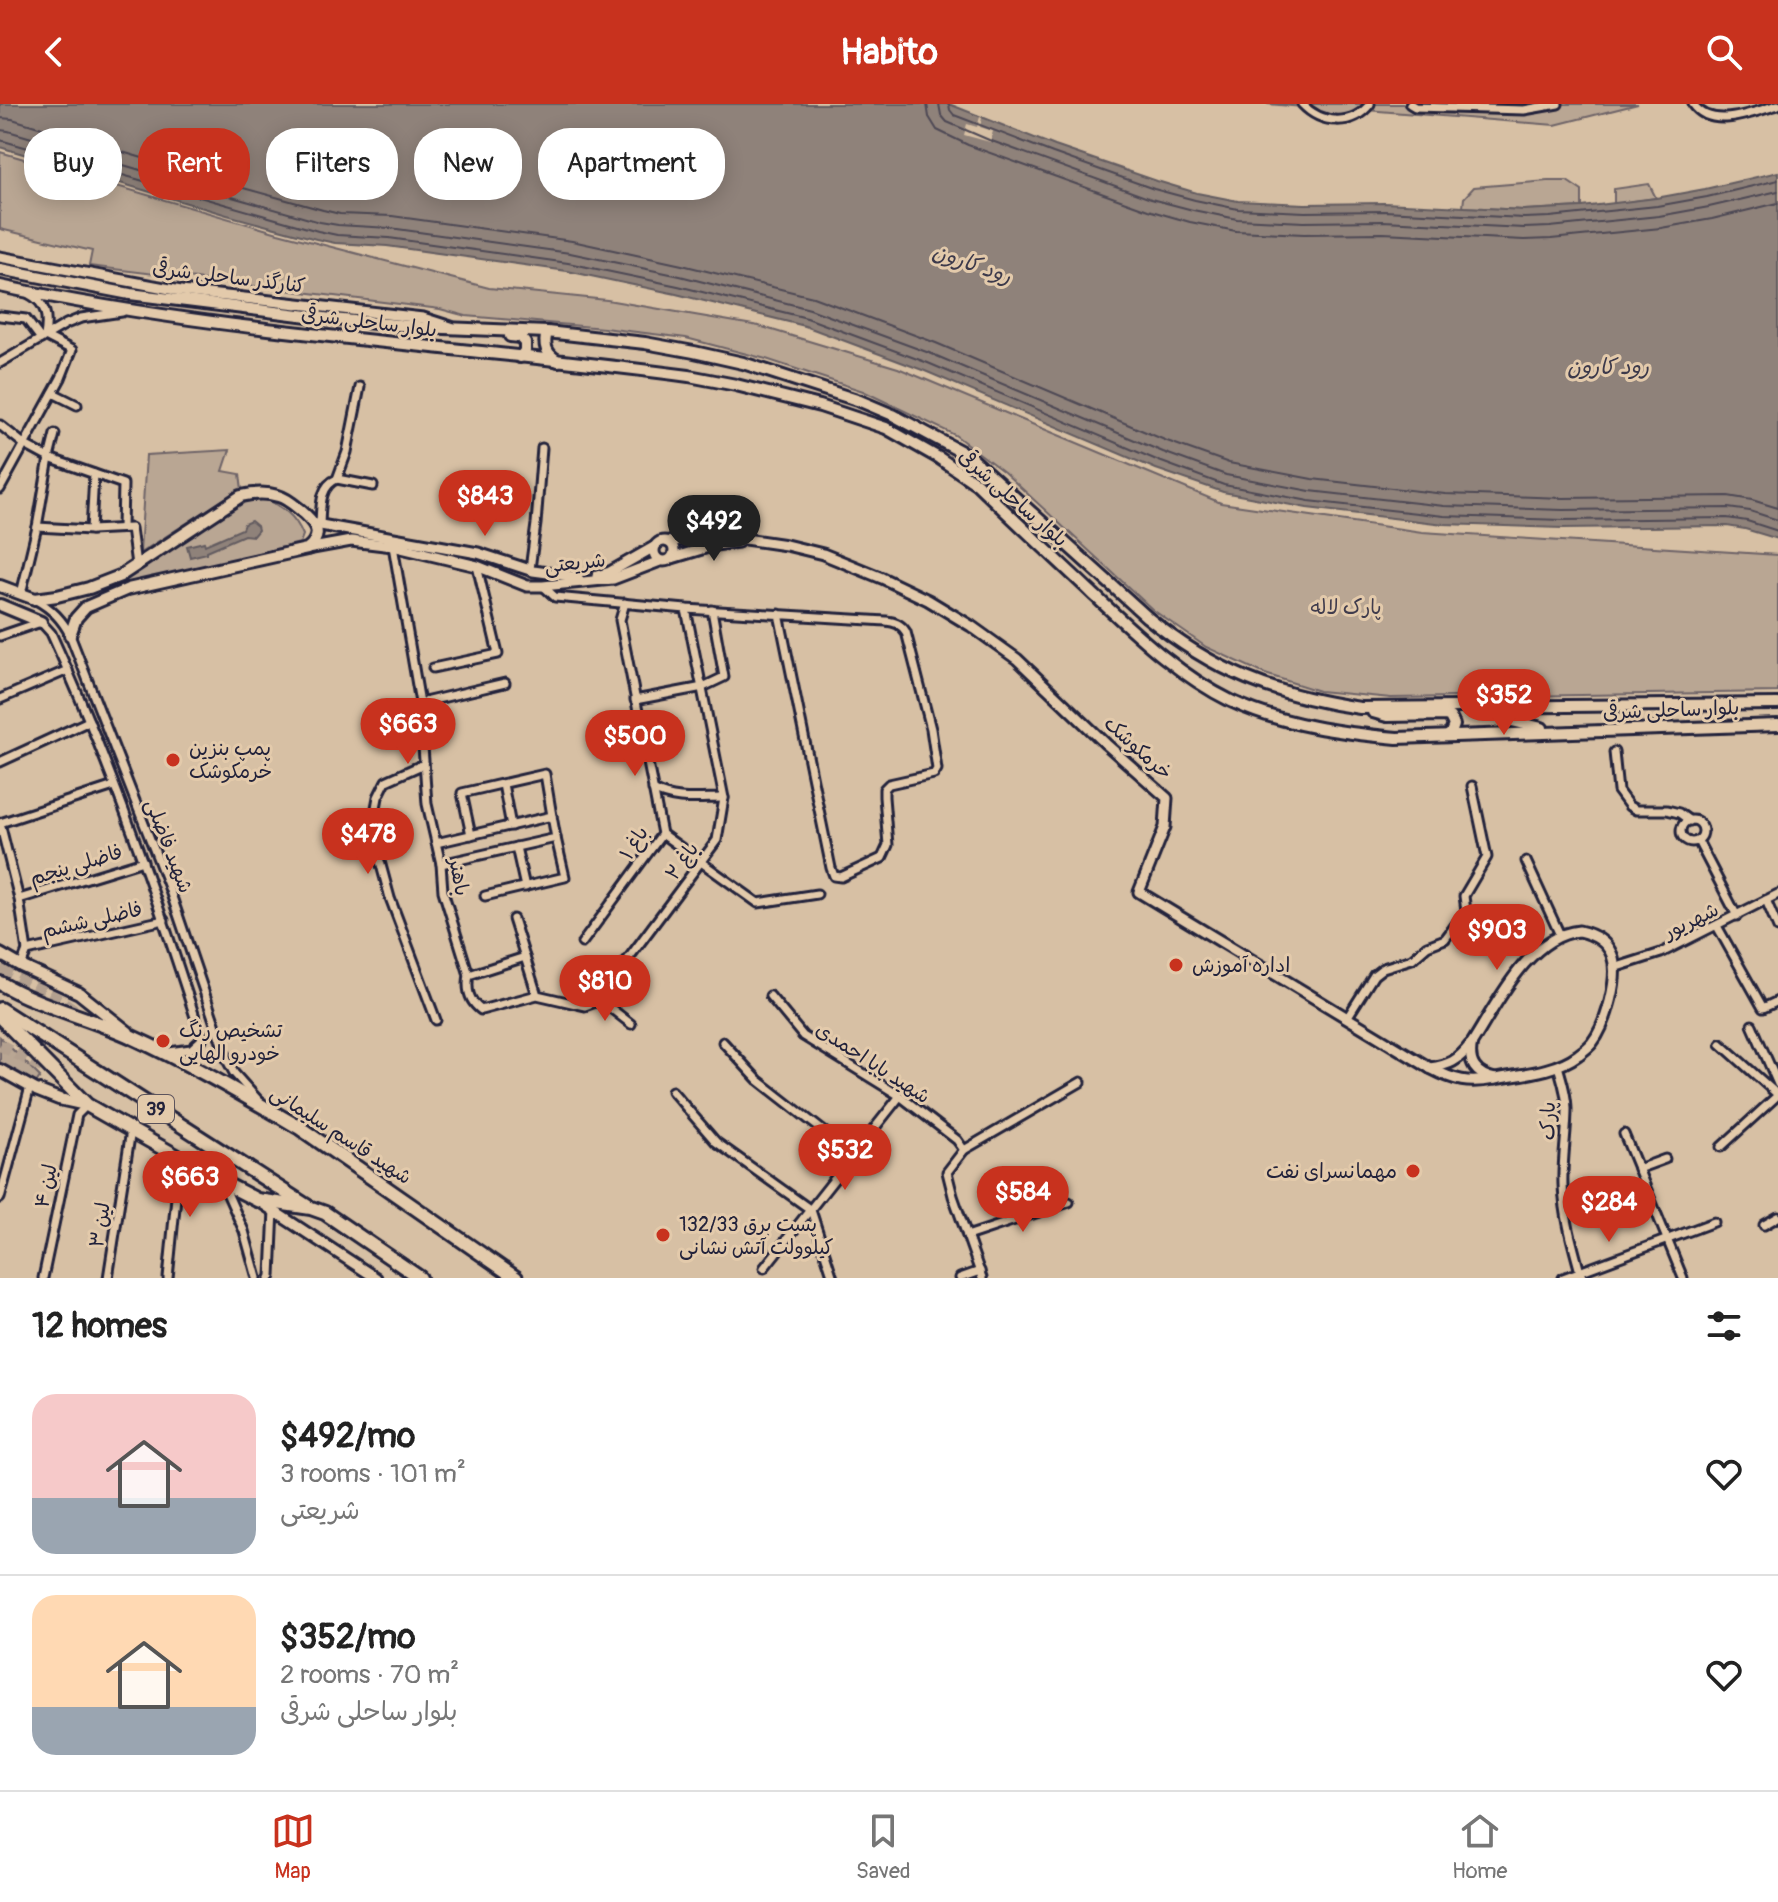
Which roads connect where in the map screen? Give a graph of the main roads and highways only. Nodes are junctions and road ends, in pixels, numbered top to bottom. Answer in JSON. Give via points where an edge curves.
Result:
{"nodes":[{"id":1,"x":0,"y":269,"type":"edge"},
{"id":2,"x":0,"y":286,"type":"edge"},
{"id":3,"x":465,"y":328,"type":"junction"},
{"id":4,"x":547,"y":332,"type":"junction"},
{"id":5,"x":520,"y":357,"type":"junction"},
{"id":6,"x":558,"y":361,"type":"junction"},
{"id":7,"x":0,"y":586,"type":"edge"},
{"id":8,"x":0,"y":605,"type":"edge"},
{"id":9,"x":41,"y":622,"type":"road end"},
{"id":10,"x":70,"y":635,"type":"road end"},
{"id":11,"x":1778,"y":704,"type":"edge"},
{"id":12,"x":1515,"y":706,"type":"junction"},
{"id":13,"x":1360,"y":708,"type":"junction"},
{"id":14,"x":1778,"y":725,"type":"edge"},
{"id":15,"x":1563,"y":732,"type":"junction"},
{"id":16,"x":1448,"y":736,"type":"junction"},
{"id":17,"x":0,"y":954,"type":"edge"},
{"id":18,"x":0,"y":983,"type":"edge"},
{"id":19,"x":0,"y":1009,"type":"edge"},
{"id":20,"x":0,"y":1017,"type":"edge"},
{"id":21,"x":136,"y":1038,"type":"junction"},
{"id":22,"x":0,"y":1070,"type":"edge"},
{"id":23,"x":87,"y":1105,"type":"junction"},
{"id":24,"x":311,"y":1208,"type":"junction"},
{"id":25,"x":507,"y":1274,"type":"edge"},
{"id":26,"x":420,"y":1278,"type":"edge"},
{"id":27,"x":516,"y":1278,"type":"edge"}],
"edges":[{"from":1,"to":3,"type":"main road","name":"بلوار ساحلی شرقی","via":[[130,294],[332,319]]},
{"from":2,"to":5,"type":"main road","name":"بلوار ساحلی شرقی","via":[[128,311]]},
{"from":3,"to":4,"type":"main road","name":"بلوار ساحلی شرقی"},
{"from":3,"to":5,"type":"main road","via":[[520,337],[526,347]]},
{"from":4,"to":6,"type":"main road","via":[[546,349]]},
{"from":4,"to":13,"type":"main road","name":"بلوار ساحلی شرقی","via":[[719,357],[893,415],[969,456],[1177,641],[1278,691]]},
{"from":5,"to":6,"type":"main road","name":"بلوار ساحلی شرقی"},
{"from":6,"to":16,"type":"main road","name":"بلوار ساحلی شرقی","via":[[736,385],[886,428],[977,484],[1144,641],[1209,689],[1269,715],[1316,727],[1397,738]]},
{"from":7,"to":10,"type":"main road","name":"شریعتی","via":[[35,599],[89,588],[120,576],[241,496],[282,496],[318,525],[316,539],[307,549],[128,589],[86,607]]},
{"from":8,"to":9,"type":"main road"},
{"from":11,"to":12,"type":"main road","name":"بلوار ساحلی شرقی"},
{"from":12,"to":13,"type":"main road","name":"بلوار ساحلی شرقی"},
{"from":12,"to":15,"type":"main road","via":[[1508,713],[1512,721]]},
{"from":13,"to":16,"type":"main road","via":[[1387,716],[1446,715],[1454,725]]},
{"from":14,"to":15,"type":"main road","name":"بلوار ساحلی شرقی"},
{"from":15,"to":16,"type":"main road","name":"بلوار ساحلی شرقی"},
{"from":17,"to":21,"type":"main road","via":[[79,993]]},
{"from":18,"to":21,"type":"highway","name":"شهید قاسم سلیمانی"},
{"from":19,"to":24,"type":"highway","number":"39"},
{"from":20,"to":23,"type":"highway","number":"39"},
{"from":21,"to":25,"type":"highway","name":"شهید قاسم سلیمانی","via":[[300,1128]]},
{"from":22,"to":23,"type":"main road","via":[[59,1099]]},
{"from":23,"to":24,"type":"highway","number":"39","via":[[257,1200],[273,1207]]},
{"from":24,"to":26,"type":"highway","number":"39"},
{"from":25,"to":27,"type":"highway","name":"شهید قاسم سلیمانی"}]}
